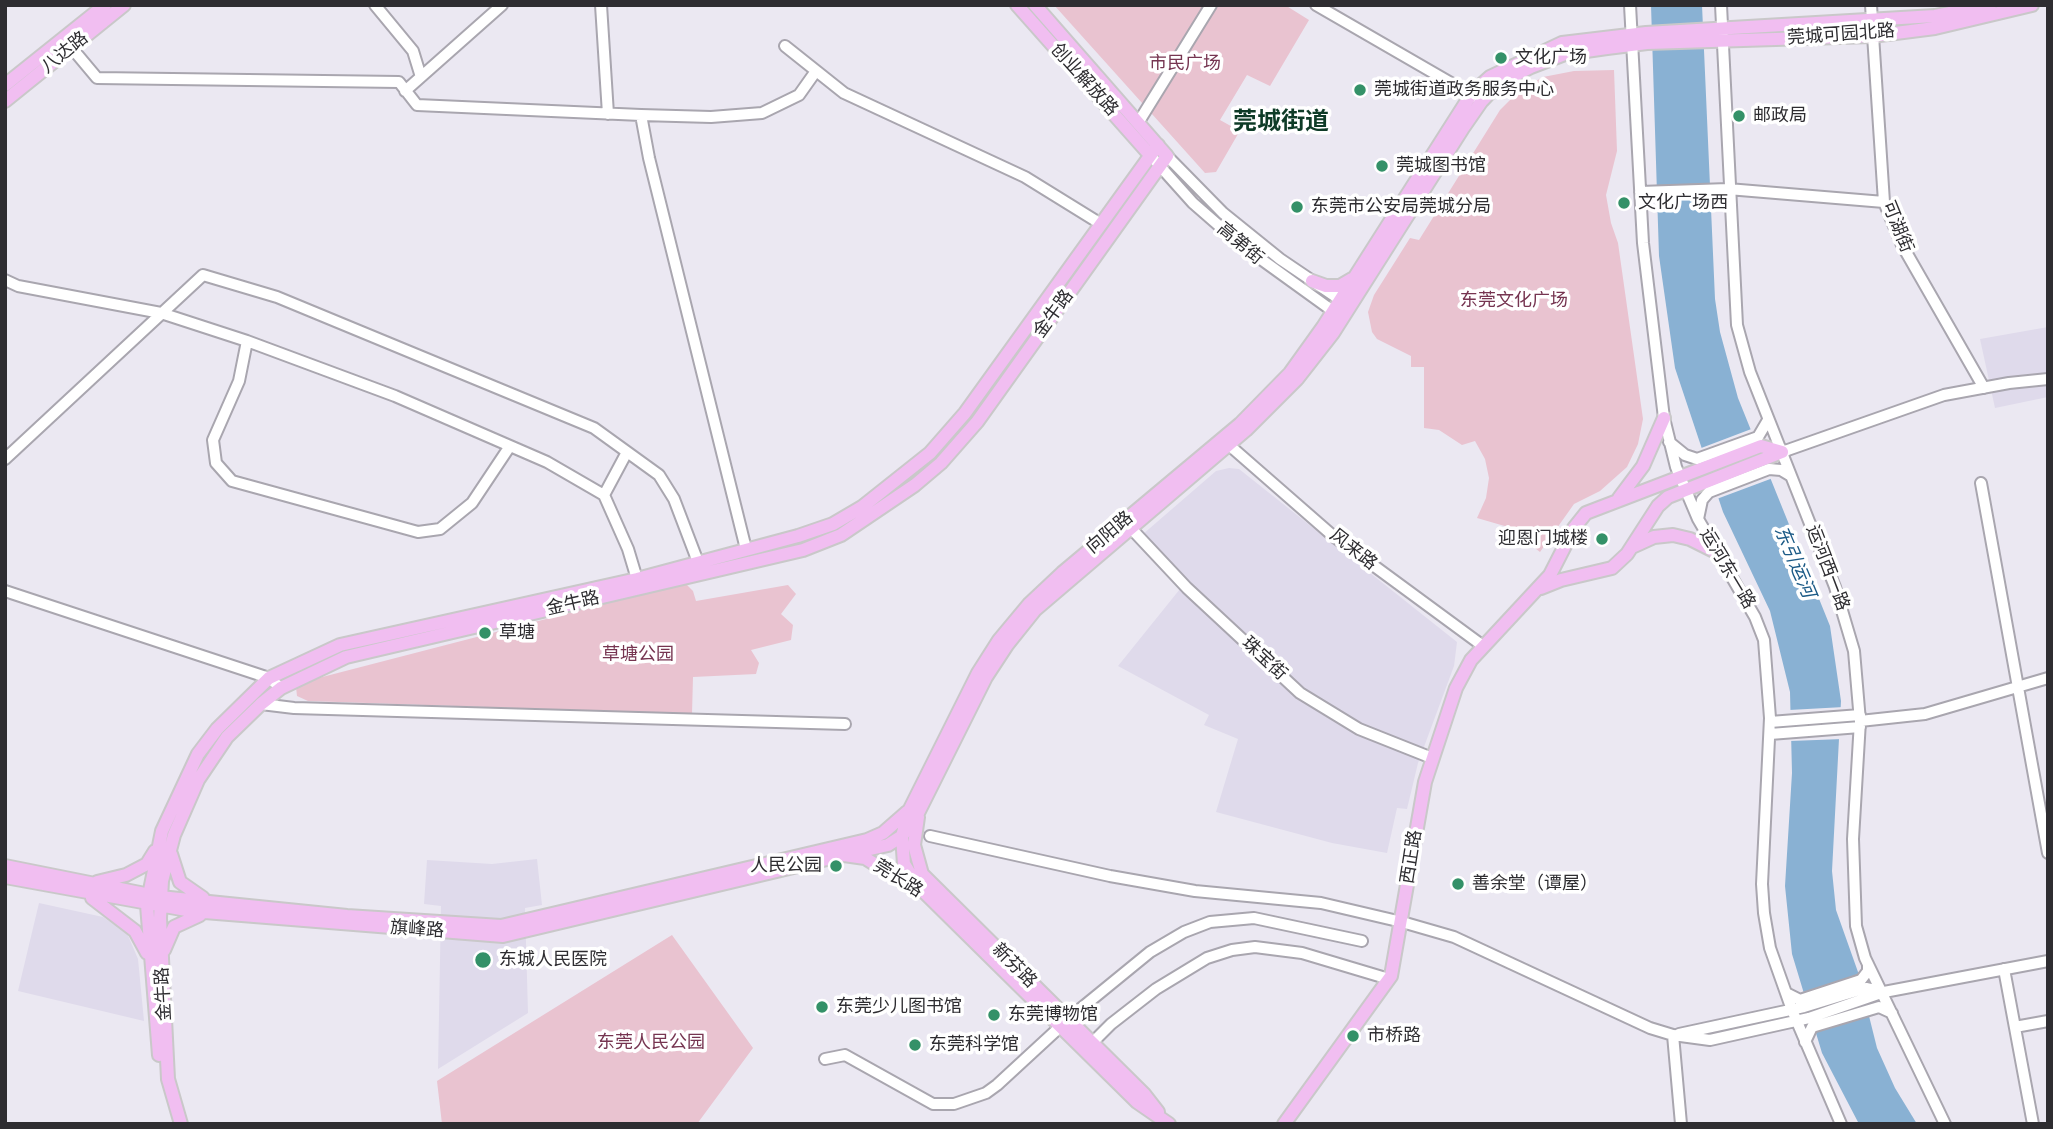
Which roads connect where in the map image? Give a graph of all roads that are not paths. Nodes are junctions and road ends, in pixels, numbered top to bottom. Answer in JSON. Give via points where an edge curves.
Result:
{"nodes":[{"id":1,"x":104,"y":5,"type":"edge"},
{"id":2,"x":124,"y":5,"type":"edge"},
{"id":3,"x":375,"y":5,"type":"edge"},
{"id":4,"x":502,"y":5,"type":"edge"},
{"id":5,"x":601,"y":5,"type":"edge"},
{"id":6,"x":1017,"y":5,"type":"edge"},
{"id":7,"x":1035,"y":5,"type":"edge"},
{"id":8,"x":1211,"y":5,"type":"edge"},
{"id":9,"x":1316,"y":5,"type":"edge"},
{"id":10,"x":1630,"y":5,"type":"edge"},
{"id":11,"x":1721,"y":5,"type":"edge"},
{"id":12,"x":1871,"y":5,"type":"edge"},
{"id":13,"x":1990,"y":5,"type":"edge"},
{"id":14,"x":2032,"y":5,"type":"edge"},
{"id":15,"x":1871,"y":21,"type":"junction"},
{"id":16,"x":1722,"y":35,"type":"junction"},
{"id":17,"x":1872,"y":36,"type":"junction"},
{"id":18,"x":1630,"y":40,"type":"junction"},
{"id":19,"x":785,"y":46,"type":"dead end"},
{"id":20,"x":71,"y":47,"type":"junction"},
{"id":21,"x":816,"y":71,"type":"junction"},
{"id":22,"x":421,"y":77,"type":"junction"},
{"id":23,"x":5,"y":85,"type":"edge"},
{"id":24,"x":405,"y":91,"type":"junction"},
{"id":25,"x":1476,"y":98,"type":"junction"},
{"id":26,"x":5,"y":101,"type":"edge"},
{"id":27,"x":608,"y":114,"type":"junction"},
{"id":28,"x":641,"y":115,"type":"junction"},
{"id":29,"x":1138,"y":123,"type":"junction"},
{"id":30,"x":1154,"y":150,"type":"junction"},
{"id":31,"x":1164,"y":161,"type":"junction"},
{"id":32,"x":1728,"y":189,"type":"junction"},
{"id":33,"x":1640,"y":192,"type":"junction"},
{"id":34,"x":1884,"y":202,"type":"junction"},
{"id":35,"x":1101,"y":224,"type":"junction"},
{"id":36,"x":5,"y":280,"type":"edge"},
{"id":37,"x":1312,"y":281,"type":"junction"},
{"id":38,"x":1354,"y":285,"type":"junction"},
{"id":39,"x":1341,"y":309,"type":"junction"},
{"id":40,"x":161,"y":313,"type":"junction"},
{"id":41,"x":247,"y":341,"type":"junction"},
{"id":42,"x":2048,"y":379,"type":"edge"},
{"id":43,"x":1983,"y":388,"type":"junction"},
{"id":44,"x":1664,"y":418,"type":"junction"},
{"id":45,"x":1768,"y":420,"type":"junction"},
{"id":46,"x":1759,"y":441,"type":"junction"},
{"id":47,"x":1669,"y":442,"type":"junction"},
{"id":48,"x":1229,"y":445,"type":"junction"},
{"id":49,"x":510,"y":446,"type":"junction"},
{"id":50,"x":627,"y":452,"type":"junction"},
{"id":51,"x":1782,"y":452,"type":"junction"},
{"id":52,"x":5,"y":459,"type":"edge"},
{"id":53,"x":1699,"y":464,"type":"junction"},
{"id":54,"x":1768,"y":464,"type":"junction"},
{"id":55,"x":1791,"y":476,"type":"junction"},
{"id":56,"x":1679,"y":477,"type":"junction"},
{"id":57,"x":1981,"y":483,"type":"dead end"},
{"id":58,"x":1707,"y":486,"type":"junction"},
{"id":59,"x":1685,"y":490,"type":"junction"},
{"id":60,"x":604,"y":495,"type":"junction"},
{"id":61,"x":1618,"y":498,"type":"junction"},
{"id":62,"x":1698,"y":519,"type":"junction"},
{"id":63,"x":1127,"y":524,"type":"junction"},
{"id":64,"x":1632,"y":547,"type":"junction"},
{"id":65,"x":746,"y":549,"type":"junction"},
{"id":66,"x":1716,"y":552,"type":"junction"},
{"id":67,"x":698,"y":562,"type":"junction"},
{"id":68,"x":637,"y":579,"type":"junction"},
{"id":69,"x":1538,"y":589,"type":"junction"},
{"id":70,"x":5,"y":591,"type":"edge"},
{"id":71,"x":1483,"y":646,"type":"junction"},
{"id":72,"x":269,"y":678,"type":"junction"},
{"id":73,"x":2048,"y":678,"type":"edge"},
{"id":74,"x":2017,"y":686,"type":"junction"},
{"id":75,"x":281,"y":688,"type":"junction"},
{"id":76,"x":261,"y":704,"type":"junction"},
{"id":77,"x":1857,"y":721,"type":"junction"},
{"id":78,"x":845,"y":724,"type":"dead end"},
{"id":79,"x":1770,"y":728,"type":"junction"},
{"id":80,"x":1432,"y":758,"type":"junction"},
{"id":81,"x":914,"y":811,"type":"junction"},
{"id":82,"x":902,"y":836,"type":"junction"},
{"id":83,"x":930,"y":836,"type":"dead end"},
{"id":84,"x":165,"y":847,"type":"junction"},
{"id":85,"x":844,"y":848,"type":"junction"},
{"id":86,"x":867,"y":851,"type":"junction"},
{"id":87,"x":2048,"y":853,"type":"edge"},
{"id":88,"x":821,"y":854,"type":"joint"},
{"id":89,"x":5,"y":866,"type":"edge"},
{"id":90,"x":5,"y":877,"type":"edge"},
{"id":91,"x":913,"y":879,"type":"junction"},
{"id":92,"x":84,"y":887,"type":"junction"},
{"id":93,"x":932,"y":900,"type":"junction"},
{"id":94,"x":154,"y":901,"type":"junction"},
{"id":95,"x":948,"y":907,"type":"junction"},
{"id":96,"x":217,"y":908,"type":"junction"},
{"id":97,"x":1402,"y":922,"type":"junction"},
{"id":98,"x":1362,"y":941,"type":"dead end"},
{"id":99,"x":2048,"y":961,"type":"edge"},
{"id":100,"x":157,"y":963,"type":"junction"},
{"id":101,"x":1868,"y":964,"type":"junction"},
{"id":102,"x":2004,"y":969,"type":"junction"},
{"id":103,"x":1389,"y":979,"type":"junction"},
{"id":104,"x":1884,"y":992,"type":"junction"},
{"id":105,"x":1867,"y":994,"type":"junction"},
{"id":106,"x":1799,"y":1006,"type":"junction"},
{"id":107,"x":1893,"y":1014,"type":"junction"},
{"id":108,"x":1797,"y":1021,"type":"junction"},
{"id":109,"x":2048,"y":1021,"type":"edge"},
{"id":110,"x":1064,"y":1023,"type":"junction"},
{"id":111,"x":1810,"y":1023,"type":"junction"},
{"id":112,"x":2015,"y":1027,"type":"junction"},
{"id":113,"x":1673,"y":1035,"type":"junction"},
{"id":114,"x":1805,"y":1042,"type":"junction"},
{"id":115,"x":1089,"y":1046,"type":"junction"},
{"id":116,"x":825,"y":1059,"type":"dead end"},
{"id":117,"x":1165,"y":1122,"type":"edge"},
{"id":118,"x":173,"y":1124,"type":"edge"},
{"id":119,"x":181,"y":1124,"type":"edge"},
{"id":120,"x":1284,"y":1124,"type":"edge"},
{"id":121,"x":1681,"y":1124,"type":"edge"},
{"id":122,"x":1841,"y":1124,"type":"edge"},
{"id":123,"x":1945,"y":1124,"type":"edge"},
{"id":124,"x":2033,"y":1124,"type":"edge"}],
"edges":[{"from":1,"to":23,"type":"main road","name":"八达路"},
{"from":2,"to":20,"type":"main road","name":"八达路"},
{"from":3,"to":22,"type":"street","via":[[413,51]]},
{"from":4,"to":22,"type":"street"},
{"from":5,"to":27,"type":"street"},
{"from":6,"to":30,"type":"main road","name":"创业解放路"},
{"from":7,"to":29,"type":"main road","name":"创业解放路"},
{"from":8,"to":29,"type":"street"},
{"from":9,"to":25,"type":"street"},
{"from":10,"to":18,"type":"street","name":"运河东一路"},
{"from":11,"to":16,"type":"street","name":"运河西一路"},
{"from":12,"to":15,"type":"street","name":"可湖街"},
{"from":13,"to":15,"type":"main road","name":"莞城可园北路","via":[[1935,16]]},
{"from":14,"to":17,"type":"main road","name":"莞城可园北路"},
{"from":15,"to":16,"type":"main road","name":"莞城可园北路"},
{"from":15,"to":17,"type":"street","name":"可湖街"},
{"from":16,"to":17,"type":"main road","name":"莞城可园北路"},
{"from":16,"to":18,"type":"main road","name":"莞城可园北路"},
{"from":16,"to":32,"type":"street","name":"运河西一路"},
{"from":17,"to":34,"type":"street","name":"可湖街"},
{"from":18,"to":25,"type":"main road","name":"莞城可园北路","via":[[1565,54]]},
{"from":18,"to":33,"type":"street","name":"运河东一路"},
{"from":19,"to":21,"type":"street"},
{"from":20,"to":24,"type":"street","via":[[97,78],[399,82]]},
{"from":20,"to":26,"type":"main road","name":"八达路"},
{"from":21,"to":28,"type":"street","via":[[799,95],[762,113]]},
{"from":21,"to":35,"type":"street","via":[[844,93],[1025,177]]},
{"from":22,"to":24,"type":"street"},
{"from":24,"to":27,"type":"street","via":[[417,105]]},
{"from":25,"to":38,"type":"main road","name":"向阳路"},
{"from":27,"to":28,"type":"street"},
{"from":28,"to":65,"type":"street"},
{"from":29,"to":30,"type":"main road","name":"创业解放路"},
{"from":30,"to":31,"type":"main road","name":"高第街"},
{"from":30,"to":35,"type":"main road"},
{"from":31,"to":37,"type":"street","name":"高第街"},
{"from":31,"to":39,"type":"street","name":"高第街","via":[[1194,204],[1240,244]]},
{"from":31,"to":75,"type":"main road","name":"金牛路","via":[[977,422],[941,463],[841,535],[803,550],[346,657]]},
{"from":32,"to":33,"type":"street"},
{"from":32,"to":34,"type":"street"},
{"from":32,"to":45,"type":"street","name":"运河西一路","via":[[1737,324]]},
{"from":33,"to":44,"type":"street","name":"运河东一路","via":[[1651,329]]},
{"from":34,"to":43,"type":"street","name":"可湖街","via":[[1902,245]]},
{"from":35,"to":65,"type":"main road","via":[[965,413],[930,453],[833,524]]},
{"from":36,"to":40,"type":"street"},
{"from":37,"to":38,"type":"main road","via":[[1326,286]]},
{"from":37,"to":39,"type":"street","name":"高第街"},
{"from":38,"to":39,"type":"main road","name":"向阳路"},
{"from":39,"to":48,"type":"main road","name":"向阳路","via":[[1297,379]]},
{"from":39,"to":63,"type":"main road","name":"向阳路","via":[[1290,373]]},
{"from":40,"to":41,"type":"street"},
{"from":40,"to":50,"type":"street","via":[[202,275],[215,278],[277,297],[594,428]]},
{"from":40,"to":52,"type":"street"},
{"from":41,"to":49,"type":"street","via":[[395,396]]},
{"from":41,"to":49,"type":"street","via":[[239,381],[213,440],[216,463],[232,481],[418,532],[440,529],[472,503]]},
{"from":42,"to":43,"type":"street"},
{"from":43,"to":51,"type":"street","via":[[1944,396]]},
{"from":44,"to":47,"type":"street","name":"运河东一路"},
{"from":44,"to":61,"type":"main road","via":[[1643,466]]},
{"from":45,"to":46,"type":"street"},
{"from":45,"to":51,"type":"street","name":"运河西一路"},
{"from":46,"to":51,"type":"main road"},
{"from":46,"to":53,"type":"main road","name":"西正路"},
{"from":47,"to":53,"type":"street"},
{"from":47,"to":56,"type":"street","name":"运河东一路"},
{"from":48,"to":63,"type":"main road","name":"向阳路"},
{"from":48,"to":71,"type":"street","name":"风来路","via":[[1332,535]]},
{"from":49,"to":60,"type":"street"},
{"from":50,"to":60,"type":"street"},
{"from":50,"to":67,"type":"street","via":[[659,475],[674,499]]},
{"from":51,"to":54,"type":"main road","name":"西正路"},
{"from":51,"to":55,"type":"street","name":"运河西一路"},
{"from":53,"to":56,"type":"main road","name":"西正路"},
{"from":54,"to":55,"type":"street"},
{"from":54,"to":58,"type":"main road","name":"西正路"},
{"from":55,"to":77,"type":"street","name":"运河西一路","via":[[1846,620],[1854,651]]},
{"from":56,"to":59,"type":"street","name":"运河东一路"},
{"from":56,"to":61,"type":"main road","name":"西正路"},
{"from":57,"to":74,"type":"street"},
{"from":58,"to":59,"type":"main road","name":"西正路"},
{"from":58,"to":62,"type":"street"},
{"from":59,"to":62,"type":"street","name":"运河东一路"},
{"from":59,"to":64,"type":"main road","name":"西正路","via":[[1662,501]]},
{"from":60,"to":68,"type":"street"},
{"from":61,"to":69,"type":"main road","name":"西正路","via":[[1580,519]]},
{"from":62,"to":66,"type":"street","name":"运河东一路"},
{"from":63,"to":80,"type":"street","name":"珠宝街","via":[[1187,588],[1300,693],[1359,729]]},
{"from":63,"to":81,"type":"main road","name":"向阳路","via":[[1035,610],[1007,645]]},
{"from":64,"to":66,"type":"main road","via":[[1654,537],[1674,535]]},
{"from":64,"to":69,"type":"main road","name":"西正路","via":[[1612,568]]},
{"from":65,"to":67,"type":"main road"},
{"from":66,"to":79,"type":"street","name":"运河东一路","via":[[1764,640]]},
{"from":67,"to":68,"type":"main road"},
{"from":68,"to":72,"type":"main road","via":[[340,645]]},
{"from":69,"to":71,"type":"main road","name":"西正路"},
{"from":70,"to":72,"type":"street"},
{"from":71,"to":80,"type":"main road","name":"西正路","via":[[1462,675]]},
{"from":72,"to":75,"type":"street"},
{"from":72,"to":84,"type":"main road","via":[[198,754],[162,831]]},
{"from":73,"to":74,"type":"street"},
{"from":74,"to":77,"type":"street","via":[[1925,714]]},
{"from":74,"to":87,"type":"street"},
{"from":75,"to":76,"type":"main road","name":"金牛路"},
{"from":76,"to":78,"type":"street"},
{"from":76,"to":84,"type":"main road","name":"金牛路","via":[[209,760]]},
{"from":77,"to":79,"type":"street"},
{"from":77,"to":101,"type":"street","name":"运河西一路","via":[[1854,885],[1856,926]]},
{"from":79,"to":106,"type":"street","name":"运河东一路","via":[[1764,903],[1770,948],[1786,993]]},
{"from":80,"to":97,"type":"main road","name":"西正路","via":[[1420,804]]},
{"from":81,"to":82,"type":"main road"},
{"from":81,"to":85,"type":"main road","via":[[883,833]]},
{"from":81,"to":95,"type":"main road","via":[[917,865]]},
{"from":82,"to":86,"type":"main road"},
{"from":82,"to":91,"type":"main road","via":[[904,864]]},
{"from":83,"to":97,"type":"street","via":[[1110,876],[1195,891],[1321,903]]},
{"from":84,"to":92,"type":"main road","via":[[126,875]]},
{"from":84,"to":94,"type":"main road"},
{"from":84,"to":96,"type":"main road","via":[[180,882]]},
{"from":85,"to":86,"type":"main road"},
{"from":85,"to":88,"type":"main road","name":"莞长路"},
{"from":85,"to":93,"type":"main road","name":"莞长路"},
{"from":86,"to":91,"type":"main road"},
{"from":88,"to":96,"type":"main road","name":"旗峰路","via":[[503,936]]},
{"from":89,"to":92,"type":"main road","name":"旗峰路"},
{"from":90,"to":92,"type":"main road","name":"旗峰路"},
{"from":91,"to":93,"type":"main road"},
{"from":91,"to":95,"type":"main road"},
{"from":92,"to":94,"type":"main road","name":"旗峰路"},
{"from":92,"to":100,"type":"main road","via":[[135,931]]},
{"from":93,"to":95,"type":"main road"},
{"from":94,"to":96,"type":"main road","name":"旗峰路"},
{"from":94,"to":100,"type":"main road"},
{"from":95,"to":110,"type":"main road","name":"新芬路"},
{"from":96,"to":100,"type":"main road","via":[[174,927]]},
{"from":97,"to":103,"type":"main road","name":"西正路"},
{"from":97,"to":113,"type":"street","via":[[1454,937]]},
{"from":98,"to":110,"type":"street","via":[[1254,918],[1210,922],[1150,952]]},
{"from":99,"to":102,"type":"street"},
{"from":100,"to":118,"type":"main road","via":[[161,1080]]},
{"from":100,"to":119,"type":"main road","name":"金牛路","via":[[169,1079]]},
{"from":101,"to":104,"type":"street","name":"运河西一路"},
{"from":101,"to":105,"type":"street"},
{"from":102,"to":104,"type":"street"},
{"from":102,"to":112,"type":"street"},
{"from":103,"to":115,"type":"street","via":[[1302,953],[1255,947],[1232,950],[1174,976]]},
{"from":103,"to":120,"type":"main road","name":"西正路"},
{"from":104,"to":105,"type":"street"},
{"from":104,"to":107,"type":"street","name":"运河西一路"},
{"from":105,"to":106,"type":"street"},
{"from":105,"to":107,"type":"street"},
{"from":105,"to":111,"type":"street"},
{"from":106,"to":108,"type":"street","name":"运河东一路"},
{"from":106,"to":113,"type":"street"},
{"from":107,"to":123,"type":"street","name":"运河西一路"},
{"from":108,"to":111,"type":"street"},
{"from":108,"to":113,"type":"street","via":[[1710,1040]]},
{"from":108,"to":114,"type":"street","name":"运河东一路"},
{"from":109,"to":112,"type":"street"},
{"from":110,"to":115,"type":"main road","name":"新芬路"},
{"from":110,"to":116,"type":"street","via":[[997,1085],[954,1104],[933,1104],[845,1055]]},
{"from":111,"to":114,"type":"street"},
{"from":112,"to":124,"type":"street"},
{"from":113,"to":121,"type":"street"},
{"from":114,"to":122,"type":"street","name":"运河东一路"},
{"from":115,"to":117,"type":"main road","name":"新芬路","via":[[1137,1102]]}]}
